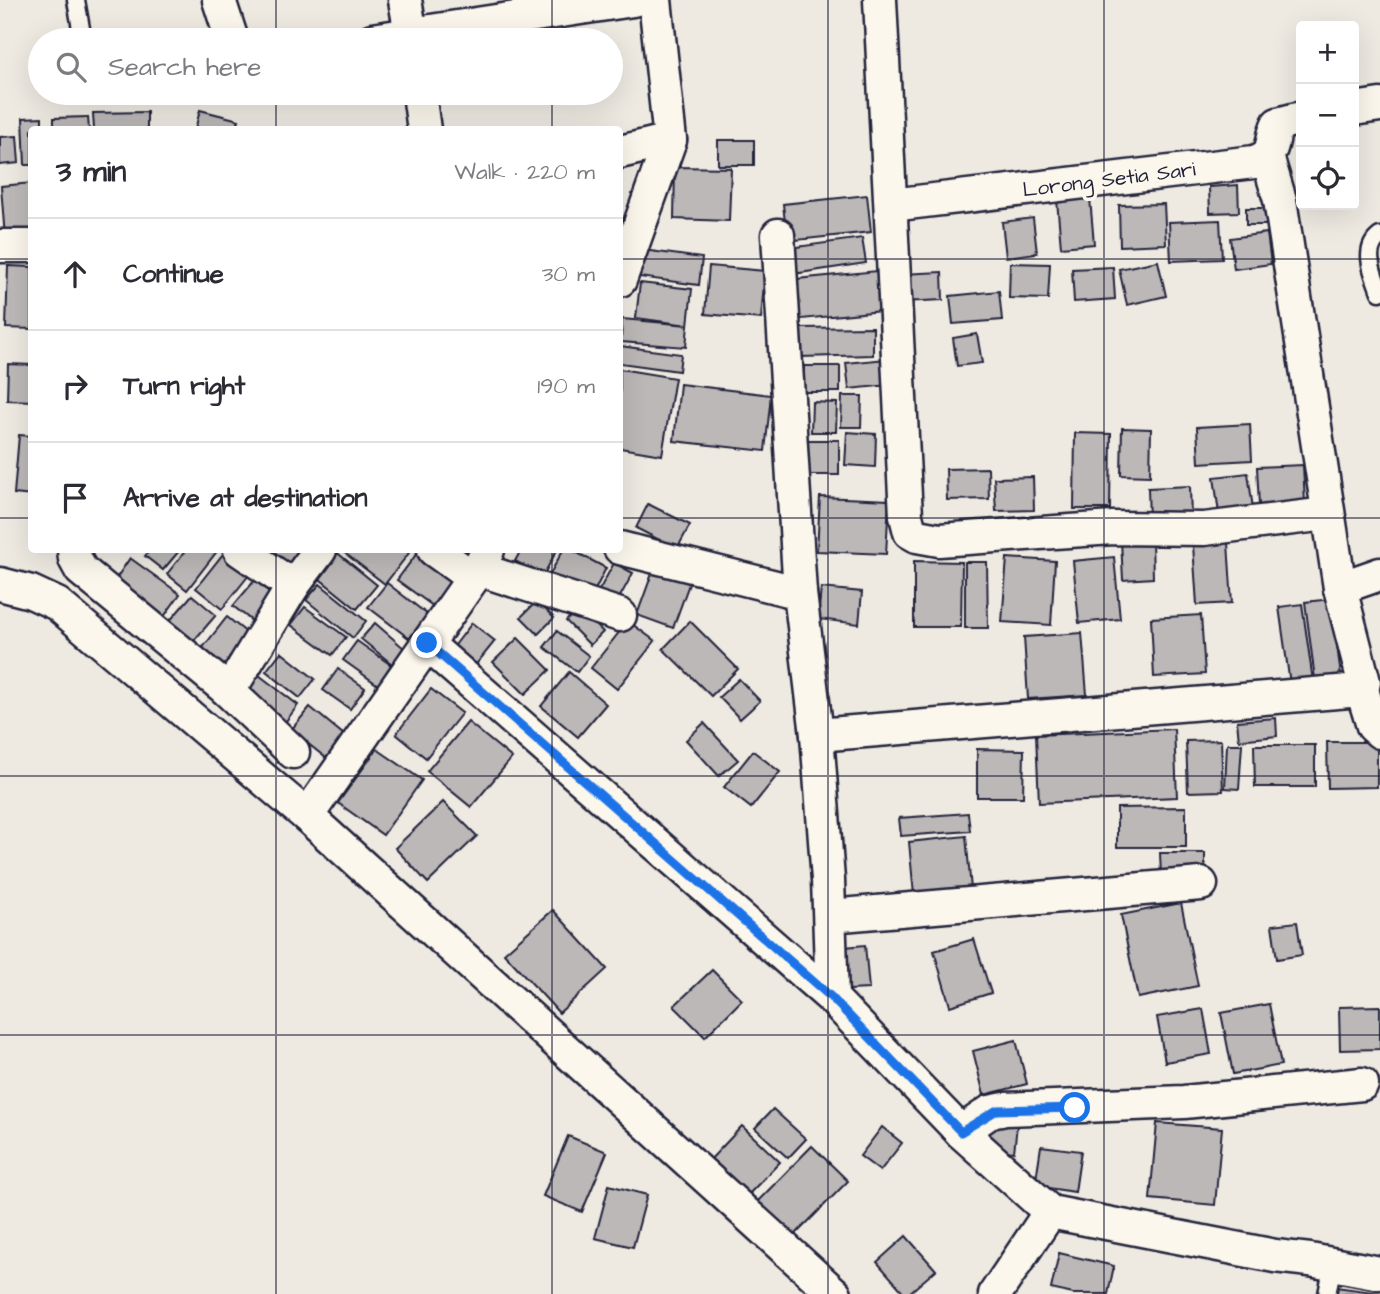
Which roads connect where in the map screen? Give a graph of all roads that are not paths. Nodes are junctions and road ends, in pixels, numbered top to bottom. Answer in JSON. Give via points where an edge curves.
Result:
{"nodes":[{"id":1,"x":76,"y":0,"type":"edge"},
{"id":2,"x":219,"y":0,"type":"edge"},
{"id":3,"x":405,"y":0,"type":"edge"},
{"id":4,"x":633,"y":0,"type":"edge"},
{"id":5,"x":655,"y":0,"type":"edge"},
{"id":6,"x":880,"y":0,"type":"edge"},
{"id":7,"x":81,"y":28,"type":"edge"},
{"id":8,"x":228,"y":28,"type":"edge"},
{"id":9,"x":410,"y":28,"type":"edge"},
{"id":10,"x":465,"y":28,"type":"edge"},
{"id":11,"x":421,"y":105,"type":"edge"},
{"id":12,"x":1380,"y":105,"type":"edge"},
{"id":13,"x":1359,"y":108,"type":"edge"},
{"id":14,"x":1296,"y":119,"type":"edge"},
{"id":15,"x":423,"y":126,"type":"edge"},
{"id":16,"x":670,"y":140,"type":"junction"},
{"id":17,"x":623,"y":151,"type":"edge"},
{"id":18,"x":1268,"y":156,"type":"junction"},
{"id":19,"x":891,"y":205,"type":"junction"},
{"id":20,"x":778,"y":235,"type":"dead end"},
{"id":21,"x":1380,"y":236,"type":"edge"},
{"id":22,"x":0,"y":246,"type":"edge"},
{"id":23,"x":28,"y":246,"type":"edge"},
{"id":24,"x":623,"y":272,"type":"edge"},
{"id":25,"x":1380,"y":292,"type":"edge"},
{"id":26,"x":1327,"y":514,"type":"junction"},
{"id":27,"x":623,"y":549,"type":"edge"},
{"id":28,"x":74,"y":553,"type":"edge"},
{"id":29,"x":244,"y":553,"type":"edge"},
{"id":30,"x":318,"y":553,"type":"edge"},
{"id":31,"x":443,"y":553,"type":"edge"},
{"id":32,"x":480,"y":565,"type":"edge"},
{"id":33,"x":0,"y":572,"type":"edge"},
{"id":34,"x":1380,"y":574,"type":"edge"},
{"id":35,"x":0,"y":584,"type":"edge"},
{"id":36,"x":293,"y":586,"type":"junction"},
{"id":37,"x":1340,"y":588,"type":"junction"},
{"id":38,"x":800,"y":593,"type":"junction"},
{"id":39,"x":620,"y":615,"type":"dead end"},
{"id":40,"x":427,"y":643,"type":"junction"},
{"id":41,"x":226,"y":689,"type":"junction"},
{"id":42,"x":1362,"y":690,"type":"junction"},
{"id":43,"x":1380,"y":732,"type":"edge"},
{"id":44,"x":817,"y":734,"type":"junction"},
{"id":45,"x":293,"y":752,"type":"dead end"},
{"id":46,"x":307,"y":816,"type":"junction"},
{"id":47,"x":1200,"y":884,"type":"dead end"},
{"id":48,"x":830,"y":916,"type":"junction"},
{"id":49,"x":832,"y":998,"type":"junction"},
{"id":50,"x":1362,"y":1084,"type":"dead end"},
{"id":51,"x":961,"y":1132,"type":"junction"},
{"id":52,"x":1050,"y":1212,"type":"junction"},
{"id":53,"x":1380,"y":1273,"type":"edge"},
{"id":54,"x":1330,"y":1279,"type":"edge"},
{"id":55,"x":835,"y":1294,"type":"edge"},
{"id":56,"x":995,"y":1294,"type":"edge"}],
"edges":[{"from":1,"to":7,"type":"lane"},
{"from":2,"to":8,"type":"street"},
{"from":3,"to":9,"type":"street"},
{"from":4,"to":10,"type":"street"},
{"from":5,"to":16,"type":"street"},
{"from":6,"to":19,"type":"street"},
{"from":11,"to":15,"type":"street"},
{"from":12,"to":13,"type":"street"},
{"from":14,"to":18,"type":"street","via":[[1278,124]]},
{"from":16,"to":17,"type":"street"},
{"from":16,"to":24,"type":"street"},
{"from":18,"to":19,"type":"street","name":"Lorong Setia Sari","via":[[1246,164]]},
{"from":18,"to":26,"type":"street","via":[[1280,200]]},
{"from":19,"to":26,"type":"street","via":[[910,532],[939,540],[1113,528],[1204,529]]},
{"from":20,"to":38,"type":"street"},
{"from":21,"to":25,"type":"lane","via":[[1369,254]]},
{"from":22,"to":23,"type":"street"},
{"from":26,"to":37,"type":"street"},
{"from":27,"to":38,"type":"street"},
{"from":28,"to":41,"type":"street","via":[[80,570]]},
{"from":29,"to":36,"type":"street"},
{"from":30,"to":36,"type":"street"},
{"from":31,"to":32,"type":"street"},
{"from":32,"to":39,"type":"street"},
{"from":32,"to":40,"type":"street"},
{"from":33,"to":35,"type":"street"},
{"from":34,"to":37,"type":"street"},
{"from":35,"to":46,"type":"street","via":[[57,604]]},
{"from":36,"to":41,"type":"street"},
{"from":37,"to":42,"type":"street","via":[[1364,682]]},
{"from":38,"to":44,"type":"street"},
{"from":40,"to":46,"type":"street"},
{"from":40,"to":49,"type":"street"},
{"from":41,"to":45,"type":"street"},
{"from":42,"to":43,"type":"street","via":[[1373,726]]},
{"from":42,"to":44,"type":"street"},
{"from":44,"to":48,"type":"street"},
{"from":46,"to":55,"type":"street"},
{"from":47,"to":48,"type":"street"},
{"from":48,"to":49,"type":"street"},
{"from":49,"to":51,"type":"street"},
{"from":50,"to":51,"type":"street","via":[[1184,1102],[1005,1109],[990,1112]]},
{"from":51,"to":52,"type":"street"},
{"from":52,"to":54,"type":"street","via":[[1275,1256]]},
{"from":52,"to":56,"type":"street"},
{"from":53,"to":54,"type":"street"}]}
